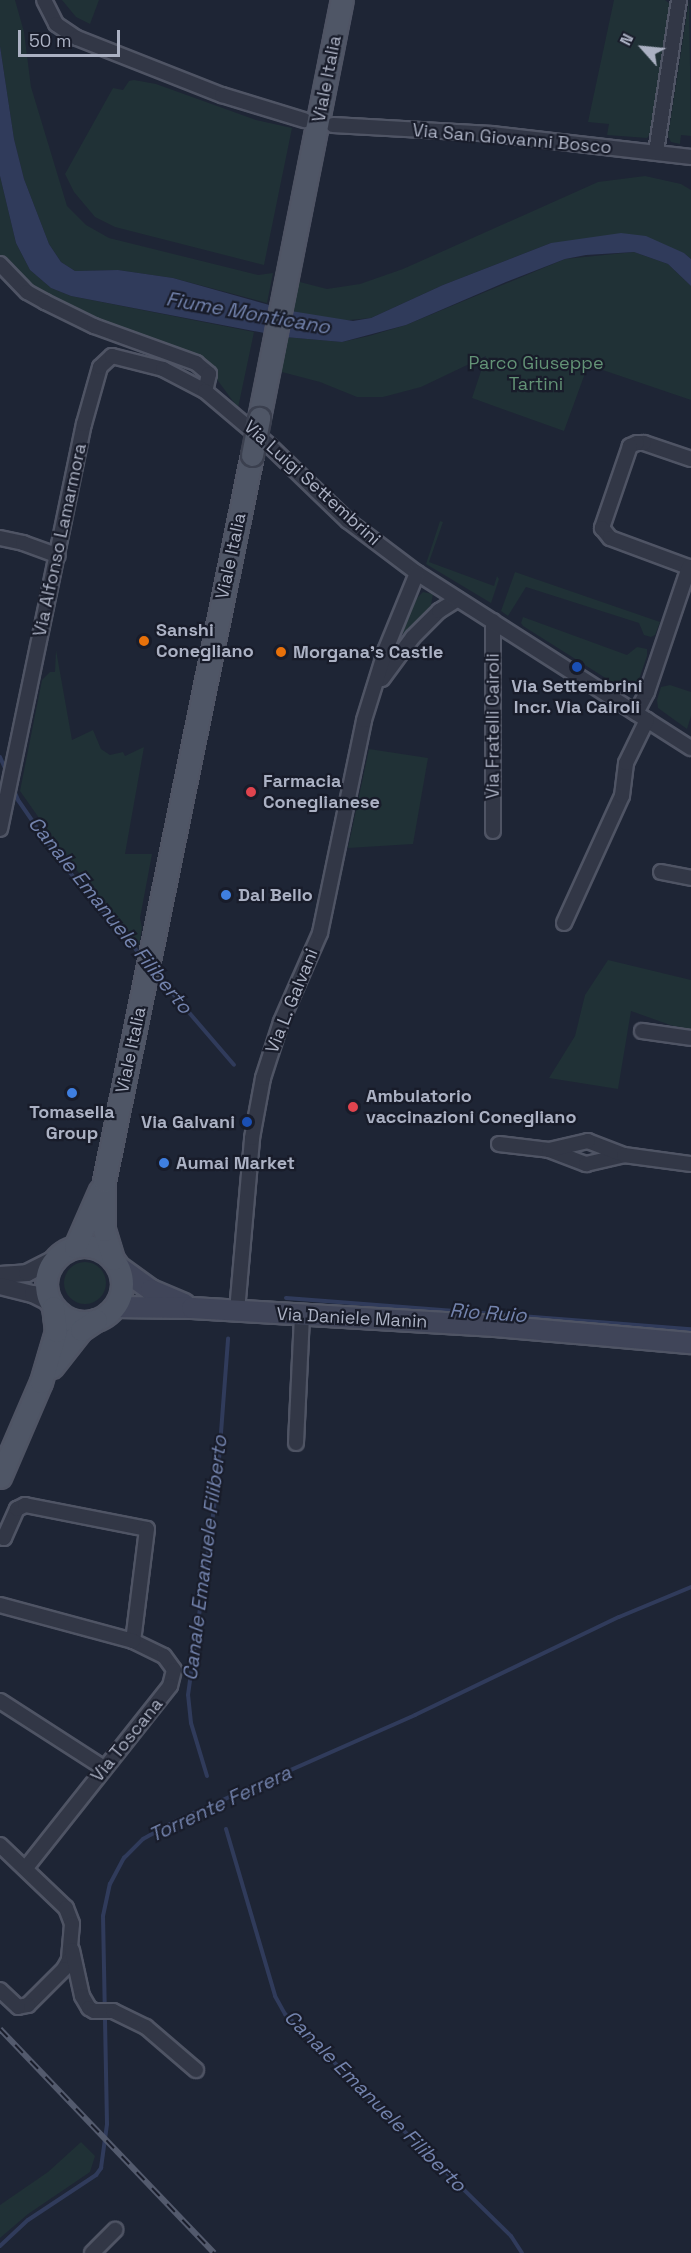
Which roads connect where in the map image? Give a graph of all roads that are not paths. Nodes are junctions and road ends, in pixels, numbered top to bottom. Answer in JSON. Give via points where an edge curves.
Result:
{"nodes":[{"id":1,"x":44,"y":0,"type":"edge"},
{"id":2,"x":342,"y":0,"type":"edge"},
{"id":3,"x":679,"y":0,"type":"edge"},
{"id":4,"x":304,"y":120,"type":"dead end"},
{"id":5,"x":333,"y":125,"type":"dead end"},
{"id":6,"x":656,"y":152,"type":"junction"},
{"id":7,"x":691,"y":157,"type":"edge"},
{"id":8,"x":0,"y":264,"type":"edge"},
{"id":9,"x":205,"y":391,"type":"junction"},
{"id":10,"x":691,"y":459,"type":"edge"},
{"id":11,"x":0,"y":538,"type":"edge"},
{"id":12,"x":58,"y":556,"type":"junction"},
{"id":13,"x":690,"y":567,"type":"edge"},
{"id":14,"x":417,"y":573,"type":"junction"},
{"id":15,"x":458,"y":599,"type":"junction"},
{"id":16,"x":493,"y":621,"type":"junction"},
{"id":17,"x":372,"y":694,"type":"junction"},
{"id":18,"x":642,"y":716,"type":"junction"},
{"id":19,"x":691,"y":748,"type":"edge"},
{"id":20,"x":0,"y":829,"type":"edge"},
{"id":21,"x":493,"y":831,"type":"dead end"},
{"id":22,"x":661,"y":872,"type":"dead end"},
{"id":23,"x":691,"y":878,"type":"edge"},
{"id":24,"x":564,"y":923,"type":"dead end"},
{"id":25,"x":642,"y":1031,"type":"dead end"},
{"id":26,"x":691,"y":1038,"type":"edge"},
{"id":27,"x":499,"y":1144,"type":"dead end"},
{"id":28,"x":549,"y":1150,"type":"junction"},
{"id":29,"x":624,"y":1155,"type":"junction"},
{"id":30,"x":691,"y":1164,"type":"edge"},
{"id":31,"x":104,"y":1181,"type":"junction"},
{"id":32,"x":75,"y":1247,"type":"junction"},
{"id":33,"x":55,"y":1259,"type":"junction"},
{"id":34,"x":116,"y":1262,"type":"junction"},
{"id":35,"x":0,"y":1275,"type":"edge"},
{"id":36,"x":0,"y":1286,"type":"edge"},
{"id":37,"x":52,"y":1305,"type":"junction"},
{"id":38,"x":115,"y":1307,"type":"junction"},
{"id":39,"x":192,"y":1308,"type":"junction"},
{"id":40,"x":237,"y":1311,"type":"junction"},
{"id":41,"x":302,"y":1315,"type":"junction"},
{"id":42,"x":96,"y":1320,"type":"junction"},
{"id":43,"x":691,"y":1343,"type":"edge"},
{"id":44,"x":41,"y":1382,"type":"junction"},
{"id":45,"x":296,"y":1443,"type":"dead end"},
{"id":46,"x":0,"y":1477,"type":"edge"},
{"id":47,"x":1,"y":1540,"type":"edge"},
{"id":48,"x":0,"y":1605,"type":"edge"},
{"id":49,"x":133,"y":1641,"type":"junction"},
{"id":50,"x":0,"y":1701,"type":"edge"},
{"id":51,"x":104,"y":1768,"type":"junction"},
{"id":52,"x":0,"y":1845,"type":"edge"},
{"id":53,"x":25,"y":1869,"type":"junction"},
{"id":54,"x":72,"y":1950,"type":"junction"},
{"id":55,"x":0,"y":1990,"type":"edge"},
{"id":56,"x":196,"y":2070,"type":"dead end"},
{"id":57,"x":115,"y":2230,"type":"dead end"},
{"id":58,"x":92,"y":2253,"type":"edge"}],
"edges":[{"from":1,"to":4,"type":"street","via":[[56,24],[77,38],[222,95]]},
{"from":2,"to":31,"type":"main road","name":"Viale Italia","bridge":true},
{"from":3,"to":6,"type":"street"},
{"from":5,"to":6,"type":"street","name":"Via San Giovanni Bosco","via":[[492,134]]},
{"from":6,"to":7,"type":"street","name":"Via San Giovanni Bosco"},
{"from":8,"to":9,"type":"street","via":[[27,292],[45,302],[94,326],[196,363],[209,374]]},
{"from":9,"to":12,"type":"street","name":"Via Alfonso Lamarmora","via":[[138,361],[117,356],[104,362],[87,414]]},
{"from":9,"to":14,"type":"street","name":"Via Luigi Settembrini","via":[[348,521]]},
{"from":10,"to":13,"type":"street","via":[[644,443],[630,446],[602,528],[610,538]]},
{"from":11,"to":12,"type":"street"},
{"from":12,"to":20,"type":"street","name":"Via Alfonso Lamarmora"},
{"from":13,"to":18,"type":"street"},
{"from":14,"to":15,"type":"street","name":"Via Luigi Settembrini"},
{"from":14,"to":17,"type":"street","name":"Via L. Galvani"},
{"from":15,"to":16,"type":"street","name":"Via Luigi Settembrini"},
{"from":15,"to":17,"type":"street","via":[[439,611],[413,637]]},
{"from":16,"to":18,"type":"street","name":"Via Luigi Settembrini"},
{"from":16,"to":21,"type":"street","name":"Via Fratelli Cairoli"},
{"from":17,"to":40,"type":"street","name":"Via L. Galvani","via":[[354,759],[320,933],[281,1022],[263,1078],[252,1138]]},
{"from":18,"to":19,"type":"street","name":"Via Luigi Settembrini"},
{"from":18,"to":24,"type":"street","via":[[628,757],[622,796]]},
{"from":22,"to":23,"type":"street"},
{"from":25,"to":26,"type":"street"},
{"from":27,"to":28,"type":"street"},
{"from":28,"to":29,"type":"street","via":[[586,1164]]},
{"from":28,"to":29,"type":"street","via":[[588,1141]]},
{"from":29,"to":30,"type":"street"},
{"from":31,"to":32,"type":"main road","name":"Viale Italia"},
{"from":31,"to":34,"type":"main road","name":"Viale Italia","via":[[104,1230]]},
{"from":32,"to":33,"type":"main road"},
{"from":32,"to":34,"type":"main road","via":[[96,1247]]},
{"from":33,"to":35,"type":"street","via":[[27,1273]]},
{"from":33,"to":37,"type":"main road","via":[[46,1282]]},
{"from":34,"to":38,"type":"main road","via":[[123,1285]]},
{"from":34,"to":39,"type":"main road","name":"Via Daniele Manin","via":[[151,1290]]},
{"from":36,"to":37,"type":"street","via":[[33,1294]]},
{"from":37,"to":42,"type":"main road","via":[[72,1321]]},
{"from":37,"to":44,"type":"main road","via":[[56,1331]]},
{"from":38,"to":39,"type":"main road","name":"Via Daniele Manin"},
{"from":38,"to":42,"type":"main road"},
{"from":39,"to":40,"type":"main road","name":"Via Daniele Manin"},
{"from":40,"to":41,"type":"main road","name":"Via Daniele Manin"},
{"from":41,"to":43,"type":"main road","name":"Via Daniele Manin"},
{"from":41,"to":45,"type":"street"},
{"from":42,"to":44,"type":"main road","via":[[65,1347]]},
{"from":44,"to":46,"type":"main road"},
{"from":47,"to":49,"type":"street","via":[[17,1509],[25,1505],[147,1529]]},
{"from":48,"to":49,"type":"street"},
{"from":49,"to":51,"type":"street","name":"Via Toscana","via":[[164,1656],[174,1670],[173,1678]]},
{"from":50,"to":51,"type":"street"},
{"from":51,"to":53,"type":"street","name":"Via Toscana"},
{"from":52,"to":53,"type":"street"},
{"from":53,"to":54,"type":"street","via":[[66,1908]]},
{"from":54,"to":55,"type":"street","via":[[64,1969],[28,2005],[18,2007]]},
{"from":54,"to":56,"type":"street","via":[[85,2003],[94,2011],[113,2012],[146,2027]]},
{"from":57,"to":58,"type":"street"}]}
